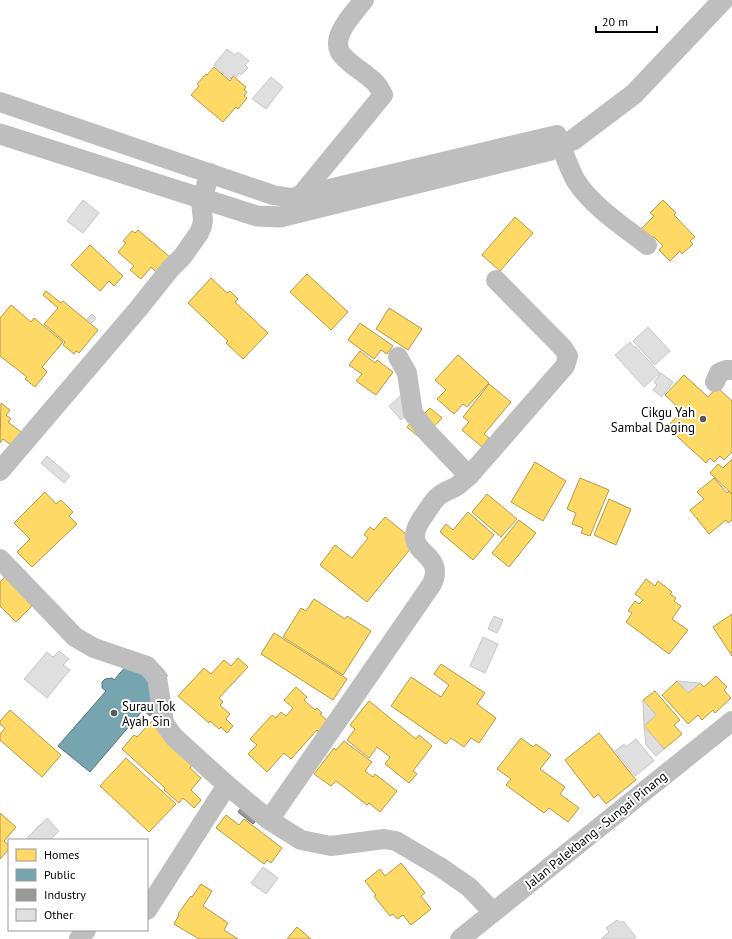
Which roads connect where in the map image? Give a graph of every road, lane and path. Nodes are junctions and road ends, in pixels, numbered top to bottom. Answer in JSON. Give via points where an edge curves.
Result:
{"nodes":[{"id":1,"x":364,"y":0,"type":"edge"},
{"id":2,"x":0,"y":102,"type":"edge"},
{"id":3,"x":206,"y":187,"type":"junction"},
{"id":4,"x":301,"y":195,"type":"junction"},
{"id":5,"x":647,"y":245,"type":"dead end"},
{"id":6,"x":496,"y":280,"type":"dead end"},
{"id":7,"x":398,"y":357,"type":"dead end"},
{"id":8,"x":732,"y":370,"type":"edge"},
{"id":9,"x":714,"y":382,"type":"dead end"},
{"id":10,"x":0,"y":471,"type":"edge"},
{"id":11,"x":469,"y":476,"type":"junction"},
{"id":12,"x":0,"y":559,"type":"edge"},
{"id":13,"x":732,"y":721,"type":"edge"},
{"id":14,"x":227,"y":785,"type":"junction"},
{"id":15,"x":269,"y":820,"type":"junction"},
{"id":16,"x":148,"y":908,"type":"edge"},
{"id":17,"x":493,"y":912,"type":"junction"},
{"id":18,"x":85,"y":931,"type":"edge"},
{"id":19,"x":79,"y":939,"type":"edge"},
{"id":20,"x":460,"y":939,"type":"edge"}],
"edges":[{"from":1,"to":4,"type":"street","via":[[345,24],[339,35],[338,46],[342,56],[379,86],[383,95]]},
{"from":2,"to":3,"type":"street"},
{"from":3,"to":4,"type":"street","via":[[291,198]]},
{"from":3,"to":10,"type":"street","via":[[199,234]]},
{"from":4,"to":5,"type":"street","via":[[557,135],[575,179],[585,193]]},
{"from":6,"to":11,"type":"street","via":[[568,356],[565,366]]},
{"from":7,"to":11,"type":"street","via":[[408,373],[414,413],[428,433]]},
{"from":8,"to":9,"type":"street","via":[[718,373]]},
{"from":11,"to":15,"type":"street","via":[[458,486],[440,495],[414,531],[417,546],[433,562],[436,569],[436,577],[432,584]]},
{"from":12,"to":14,"type":"street","via":[[75,637],[94,648],[147,666],[157,676],[164,723],[174,737]]},
{"from":13,"to":17,"type":"street","name":"Jalan Palekbang - Sungai Pinang"},
{"from":14,"to":15,"type":"street"},
{"from":14,"to":16,"type":"street"},
{"from":15,"to":17,"type":"street","via":[[301,840],[331,846],[384,839],[396,841],[469,887]]},
{"from":17,"to":20,"type":"street","name":"Jalan Palekbang - Sungai Pinang"},
{"from":18,"to":19,"type":"street"}]}
